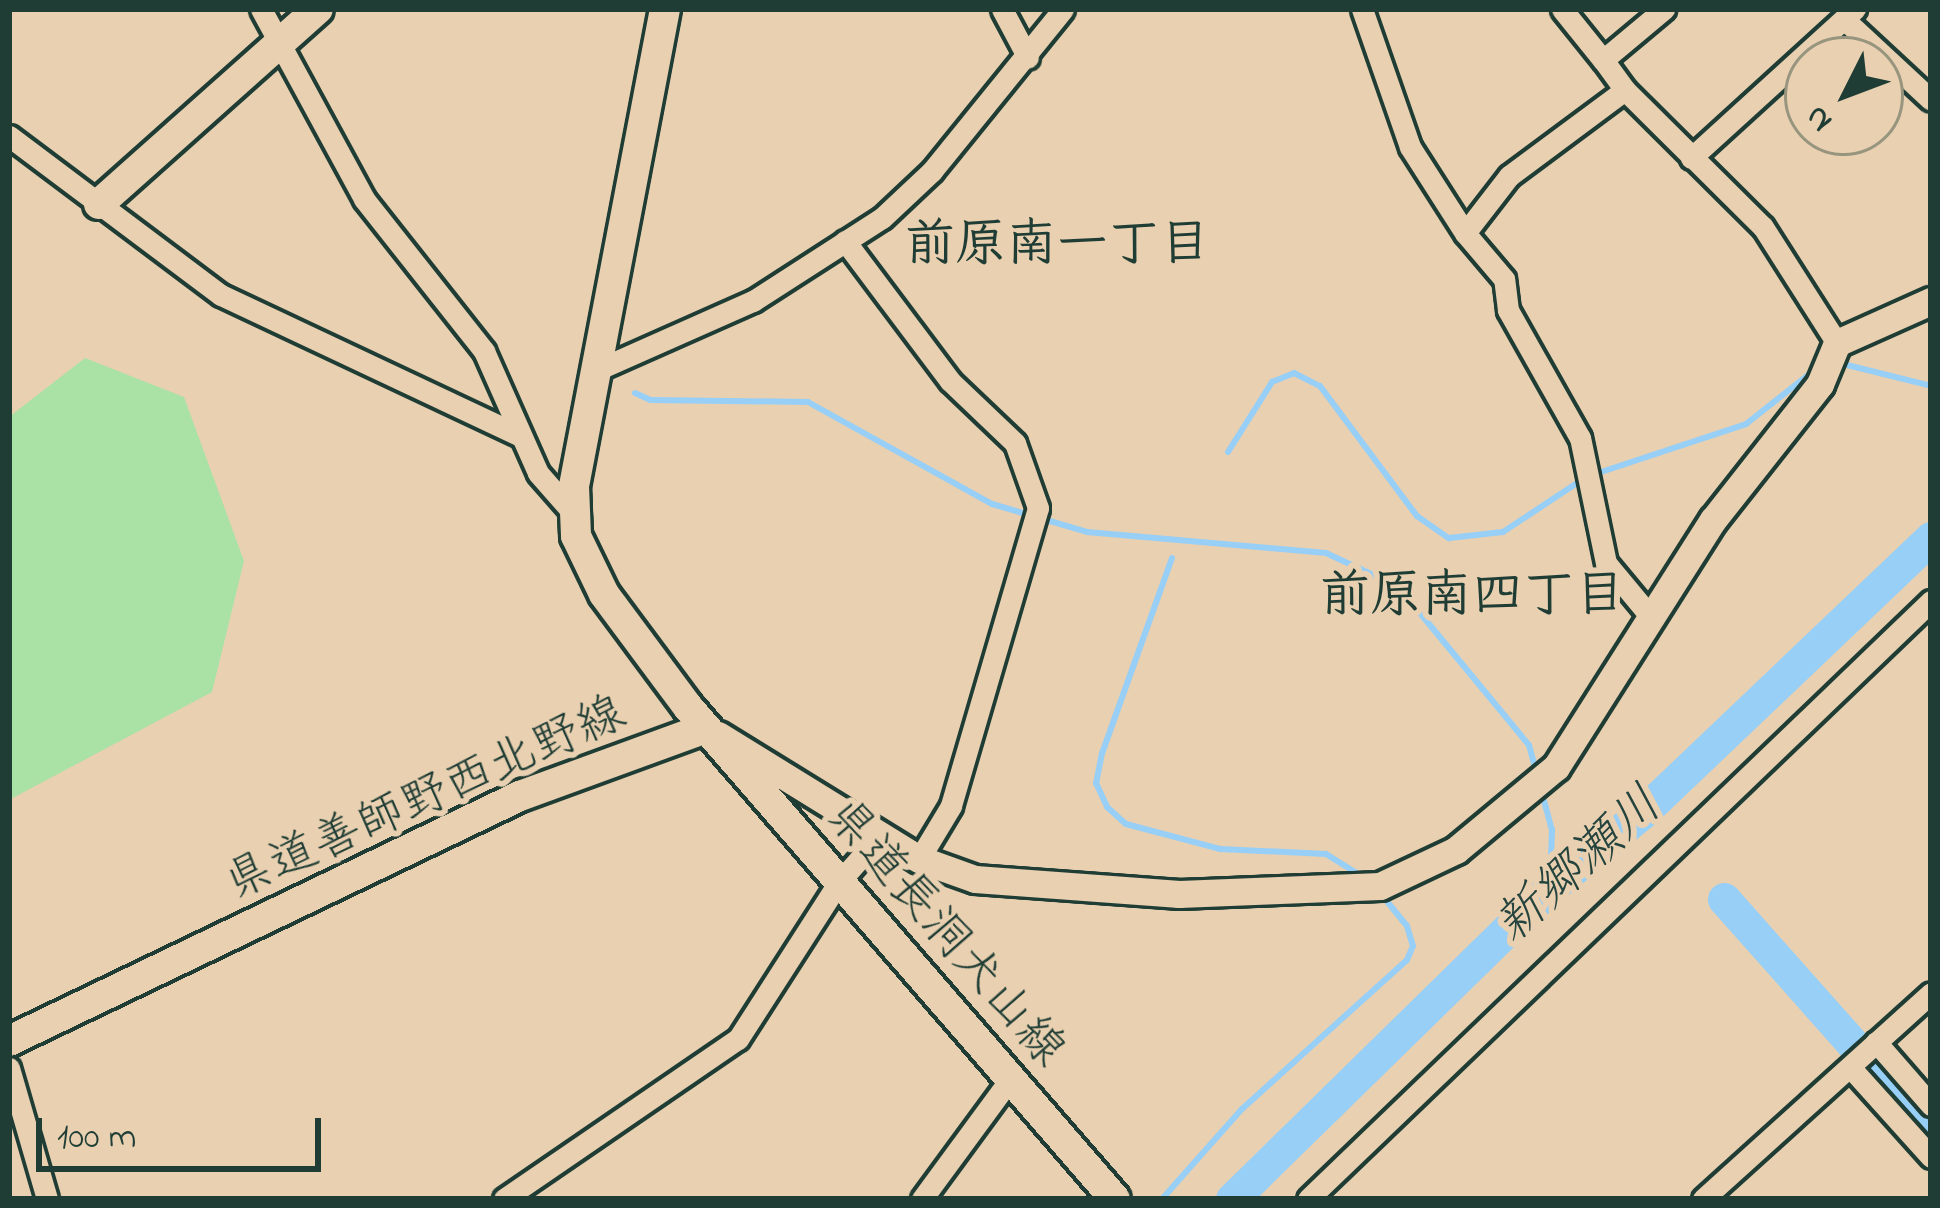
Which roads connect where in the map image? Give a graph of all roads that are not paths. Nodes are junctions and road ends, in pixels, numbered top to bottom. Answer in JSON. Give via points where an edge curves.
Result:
{"nodes":[{"id":1,"x":261,"y":9,"type":"edge"},
{"id":2,"x":318,"y":9,"type":"edge"},
{"id":3,"x":665,"y":9,"type":"edge"},
{"id":4,"x":1002,"y":9,"type":"edge"},
{"id":5,"x":1064,"y":9,"type":"edge"},
{"id":6,"x":1362,"y":9,"type":"edge"},
{"id":7,"x":1562,"y":9,"type":"edge"},
{"id":8,"x":1664,"y":9,"type":"edge"},
{"id":9,"x":1850,"y":14,"type":"edge"},
{"id":10,"x":277,"y":45,"type":"junction"},
{"id":11,"x":1028,"y":58,"type":"junction"},
{"id":12,"x":1603,"y":60,"type":"junction"},
{"id":13,"x":1624,"y":90,"type":"junction"},
{"id":14,"x":1931,"y":100,"type":"edge"},
{"id":15,"x":9,"y":136,"type":"edge"},
{"id":16,"x":1691,"y":158,"type":"junction"},
{"id":17,"x":99,"y":204,"type":"junction"},
{"id":18,"x":1465,"y":233,"type":"junction"},
{"id":19,"x":845,"y":242,"type":"junction"},
{"id":20,"x":1931,"y":301,"type":"edge"},
{"id":21,"x":1838,"y":343,"type":"junction"},
{"id":22,"x":596,"y":375,"type":"junction"},
{"id":23,"x":520,"y":436,"type":"junction"},
{"id":24,"x":573,"y":514,"type":"junction"},
{"id":25,"x":1931,"y":601,"type":"edge"},
{"id":26,"x":1650,"y":616,"type":"junction"},
{"id":27,"x":706,"y":728,"type":"junction"},
{"id":28,"x":879,"y":837,"type":"junction"},
{"id":29,"x":919,"y":859,"type":"junction"},
{"id":30,"x":838,"y":883,"type":"junction"},
{"id":31,"x":1931,"y":993,"type":"edge"},
{"id":32,"x":9,"y":1040,"type":"edge"},
{"id":33,"x":1876,"y":1042,"type":"junction"},
{"id":34,"x":1850,"y":1067,"type":"junction"},
{"id":35,"x":9,"y":1068,"type":"edge"},
{"id":36,"x":1011,"y":1078,"type":"junction"},
{"id":37,"x":1931,"y":1105,"type":"edge"},
{"id":38,"x":1931,"y":1157,"type":"edge"},
{"id":39,"x":47,"y":1199,"type":"edge"},
{"id":40,"x":504,"y":1199,"type":"edge"},
{"id":41,"x":922,"y":1199,"type":"edge"},
{"id":42,"x":1114,"y":1199,"type":"edge"},
{"id":43,"x":1308,"y":1199,"type":"edge"},
{"id":44,"x":1703,"y":1199,"type":"edge"}],
"edges":[{"from":1,"to":10,"type":"street"},
{"from":2,"to":10,"type":"main road"},
{"from":3,"to":22,"type":"main road"},
{"from":4,"to":11,"type":"street"},
{"from":5,"to":11,"type":"street"},
{"from":6,"to":18,"type":"street","via":[[1410,147]]},
{"from":7,"to":12,"type":"street"},
{"from":8,"to":12,"type":"street"},
{"from":9,"to":14,"type":"street"},
{"from":9,"to":16,"type":"street"},
{"from":10,"to":17,"type":"main road"},
{"from":10,"to":23,"type":"street","via":[[364,199],[497,370]]},
{"from":11,"to":19,"type":"street","via":[[907,197]]},
{"from":12,"to":13,"type":"street"},
{"from":13,"to":16,"type":"street"},
{"from":13,"to":18,"type":"street","via":[[1510,176]]},
{"from":15,"to":17,"type":"street"},
{"from":16,"to":21,"type":"street","via":[[1763,227]]},
{"from":17,"to":23,"type":"street","via":[[221,295]]},
{"from":18,"to":26,"type":"street","via":[[1504,279],[1508,310],[1580,438],[1606,563]]},
{"from":19,"to":22,"type":"street","via":[[753,301]]},
{"from":19,"to":29,"type":"street","via":[[950,381],[1015,443],[1038,508],[951,806]]},
{"from":20,"to":21,"type":"street"},
{"from":21,"to":26,"type":"street","via":[[1820,384],[1712,520]]},
{"from":22,"to":24,"type":"main road"},
{"from":23,"to":24,"type":"street"},
{"from":24,"to":27,"type":"main road","name":"県道善師野西北野線","via":[[604,594]]},
{"from":25,"to":43,"type":"street"},
{"from":26,"to":29,"type":"street","via":[[1556,767],[1456,850],[1372,889],[1023,886]]},
{"from":27,"to":28,"type":"street"},
{"from":27,"to":30,"type":"main road","name":"県道長洞犬山線"},
{"from":27,"to":32,"type":"main road","name":"県道善師野西北野線","via":[[501,805]]},
{"from":28,"to":29,"type":"street"},
{"from":28,"to":30,"type":"street"},
{"from":30,"to":36,"type":"main road","name":"県道長洞犬山線"},
{"from":30,"to":40,"type":"street","via":[[739,1039]]},
{"from":31,"to":33,"type":"street"},
{"from":33,"to":34,"type":"street"},
{"from":33,"to":37,"type":"street"},
{"from":34,"to":38,"type":"street"},
{"from":34,"to":44,"type":"street"},
{"from":35,"to":39,"type":"street"},
{"from":36,"to":41,"type":"street"},
{"from":36,"to":42,"type":"main road","name":"県道長洞犬山線"}]}
